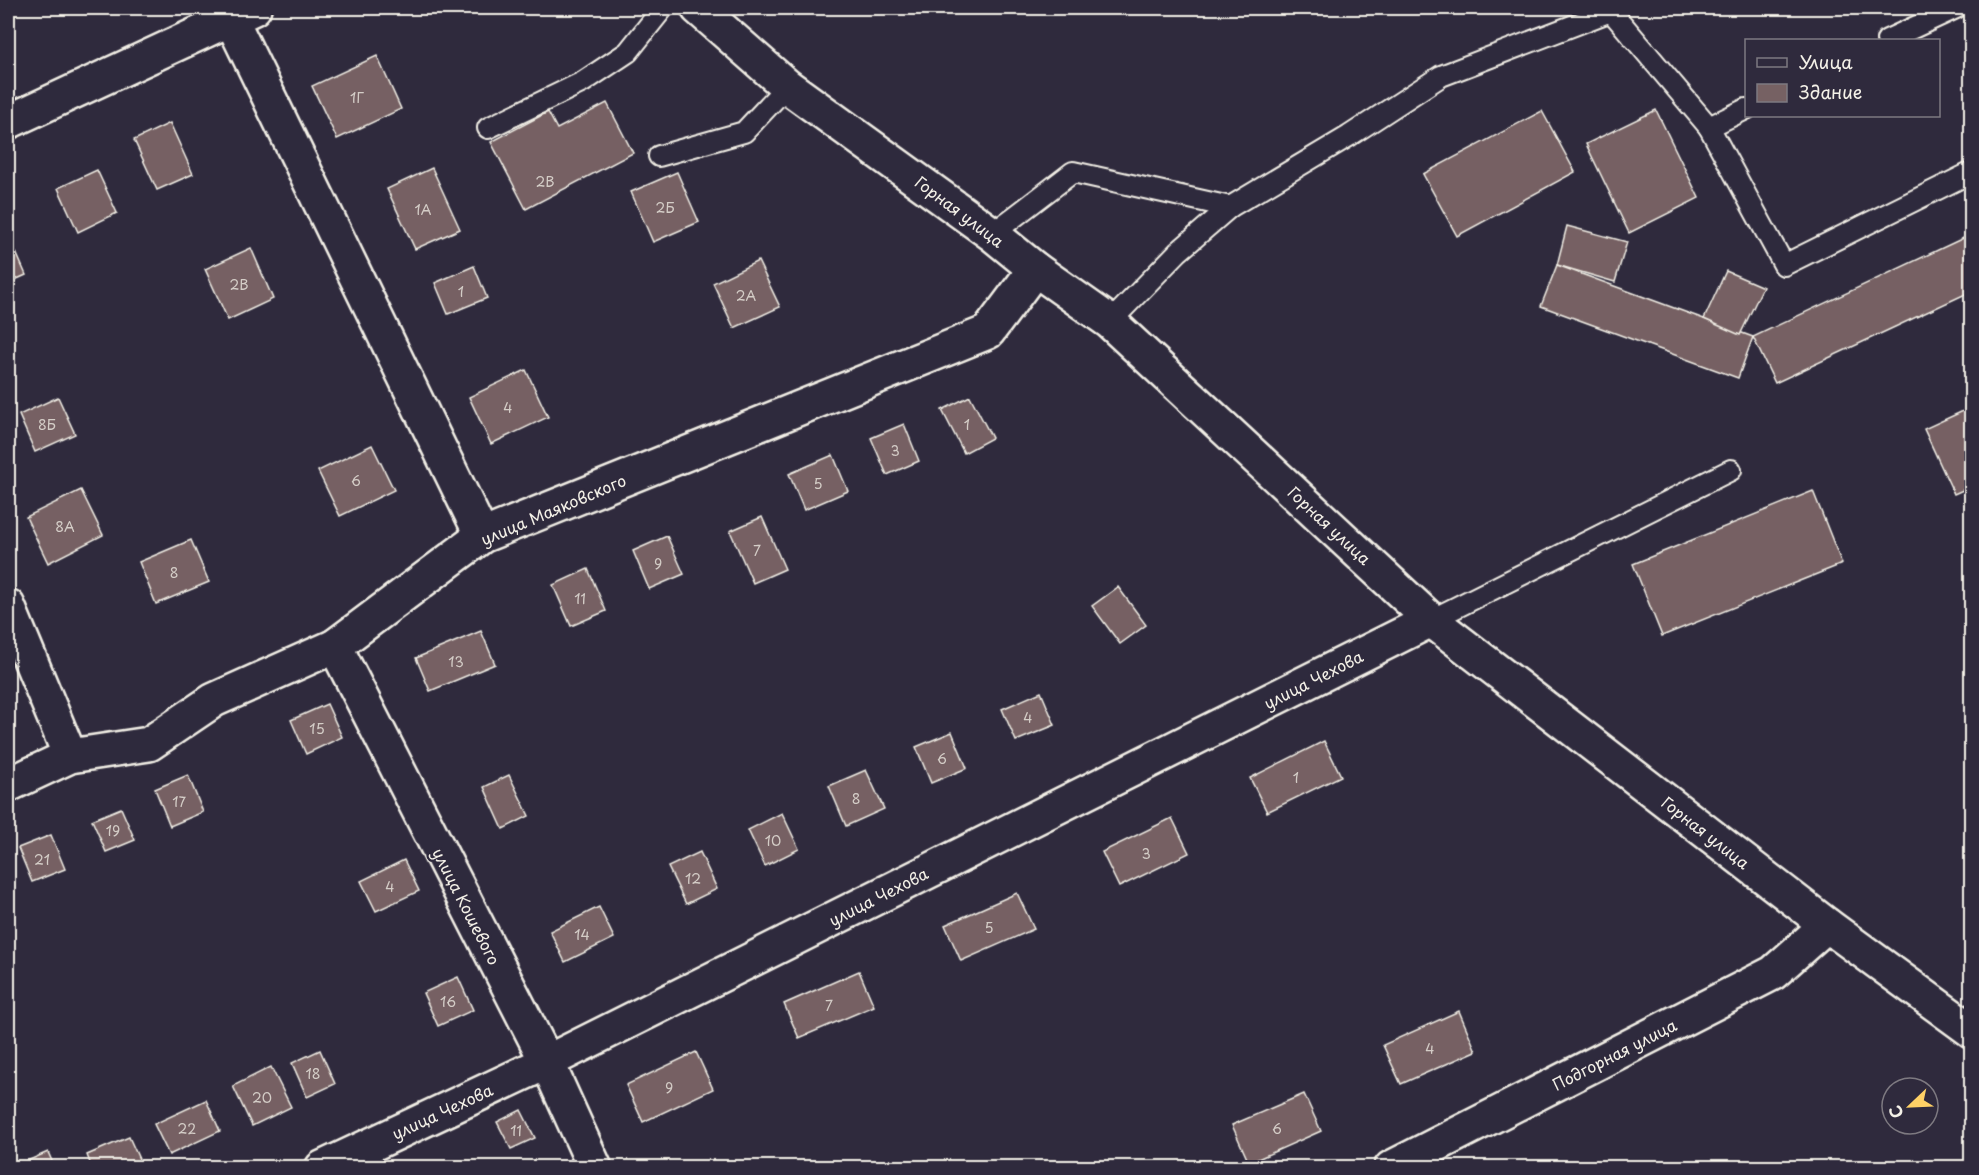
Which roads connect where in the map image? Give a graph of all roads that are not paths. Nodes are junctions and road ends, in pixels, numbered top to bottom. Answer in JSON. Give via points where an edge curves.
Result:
{"nodes":[{"id":1,"x":663,"y":8,"type":"edge"},
{"id":2,"x":698,"y":8,"type":"edge"},
{"id":3,"x":1956,"y":8,"type":"edge"},
{"id":4,"x":242,"y":13,"type":"edge"},
{"id":5,"x":1889,"y":39,"type":"edge"},
{"id":6,"x":787,"y":86,"type":"junction"},
{"id":7,"x":1745,"y":109,"type":"edge"},
{"id":8,"x":8,"y":122,"type":"edge"},
{"id":9,"x":1709,"y":127,"type":"junction"},
{"id":10,"x":488,"y":128,"type":"dead end"},
{"id":11,"x":659,"y":156,"type":"dead end"},
{"id":12,"x":1971,"y":172,"type":"edge"},
{"id":13,"x":1230,"y":207,"type":"junction"},
{"id":14,"x":992,"y":234,"type":"junction"},
{"id":15,"x":1035,"y":269,"type":"junction"},
{"id":16,"x":1110,"y":322,"type":"junction"},
{"id":17,"x":1731,"y":470,"type":"dead end"},
{"id":18,"x":482,"y":536,"type":"junction"},
{"id":19,"x":8,"y":606,"type":"edge"},
{"id":20,"x":1431,"y":620,"type":"junction"},
{"id":21,"x":336,"y":646,"type":"junction"},
{"id":22,"x":70,"y":756,"type":"junction"},
{"id":23,"x":8,"y":785,"type":"edge"},
{"id":24,"x":1827,"y":925,"type":"junction"},
{"id":25,"x":1971,"y":1031,"type":"edge"},
{"id":26,"x":547,"y":1062,"type":"junction"},
{"id":27,"x":322,"y":1167,"type":"edge"},
{"id":28,"x":595,"y":1167,"type":"edge"},
{"id":29,"x":1391,"y":1167,"type":"edge"}],
"edges":[{"from":1,"to":10,"type":"lane","via":[[628,52],[583,82]]},
{"from":2,"to":6,"type":"street","name":"Горная улица"},
{"from":3,"to":5,"type":"lane"},
{"from":4,"to":8,"type":"street"},
{"from":4,"to":18,"type":"street"},
{"from":6,"to":11,"type":"lane","via":[[744,132]]},
{"from":6,"to":14,"type":"street","name":"Горная улица"},
{"from":7,"to":9,"type":"lane"},
{"from":9,"to":12,"type":"lane","via":[[1784,265]]},
{"from":9,"to":13,"type":"lane","via":[[1611,11],[1441,76]]},
{"from":13,"to":14,"type":"lane","via":[[1073,172]]},
{"from":13,"to":16,"type":"lane","via":[[1178,252]]},
{"from":14,"to":15,"type":"street","name":"Горная улица"},
{"from":15,"to":16,"type":"street","name":"Горная улица"},
{"from":15,"to":18,"type":"street","name":"улица Маяковского","via":[[988,332]]},
{"from":16,"to":20,"type":"street","name":"Горная улица"},
{"from":17,"to":20,"type":"lane"},
{"from":18,"to":21,"type":"street","name":"улица Маяковского"},
{"from":19,"to":22,"type":"street"},
{"from":20,"to":24,"type":"street","name":"Горная улица"},
{"from":20,"to":26,"type":"street","name":"улица Чехова"},
{"from":21,"to":22,"type":"street","name":"улица Маяковского","via":[[214,700],[149,744]]},
{"from":21,"to":26,"type":"street","name":"улица Кошевого"},
{"from":22,"to":23,"type":"street","name":"улица Маяковского"},
{"from":24,"to":25,"type":"street","name":"Горная улица"},
{"from":24,"to":29,"type":"street","name":"Подгорная улица","via":[[1773,973]]},
{"from":26,"to":27,"type":"street","name":"улица Чехова"},
{"from":26,"to":28,"type":"street","name":"улица Кошевого"}]}
